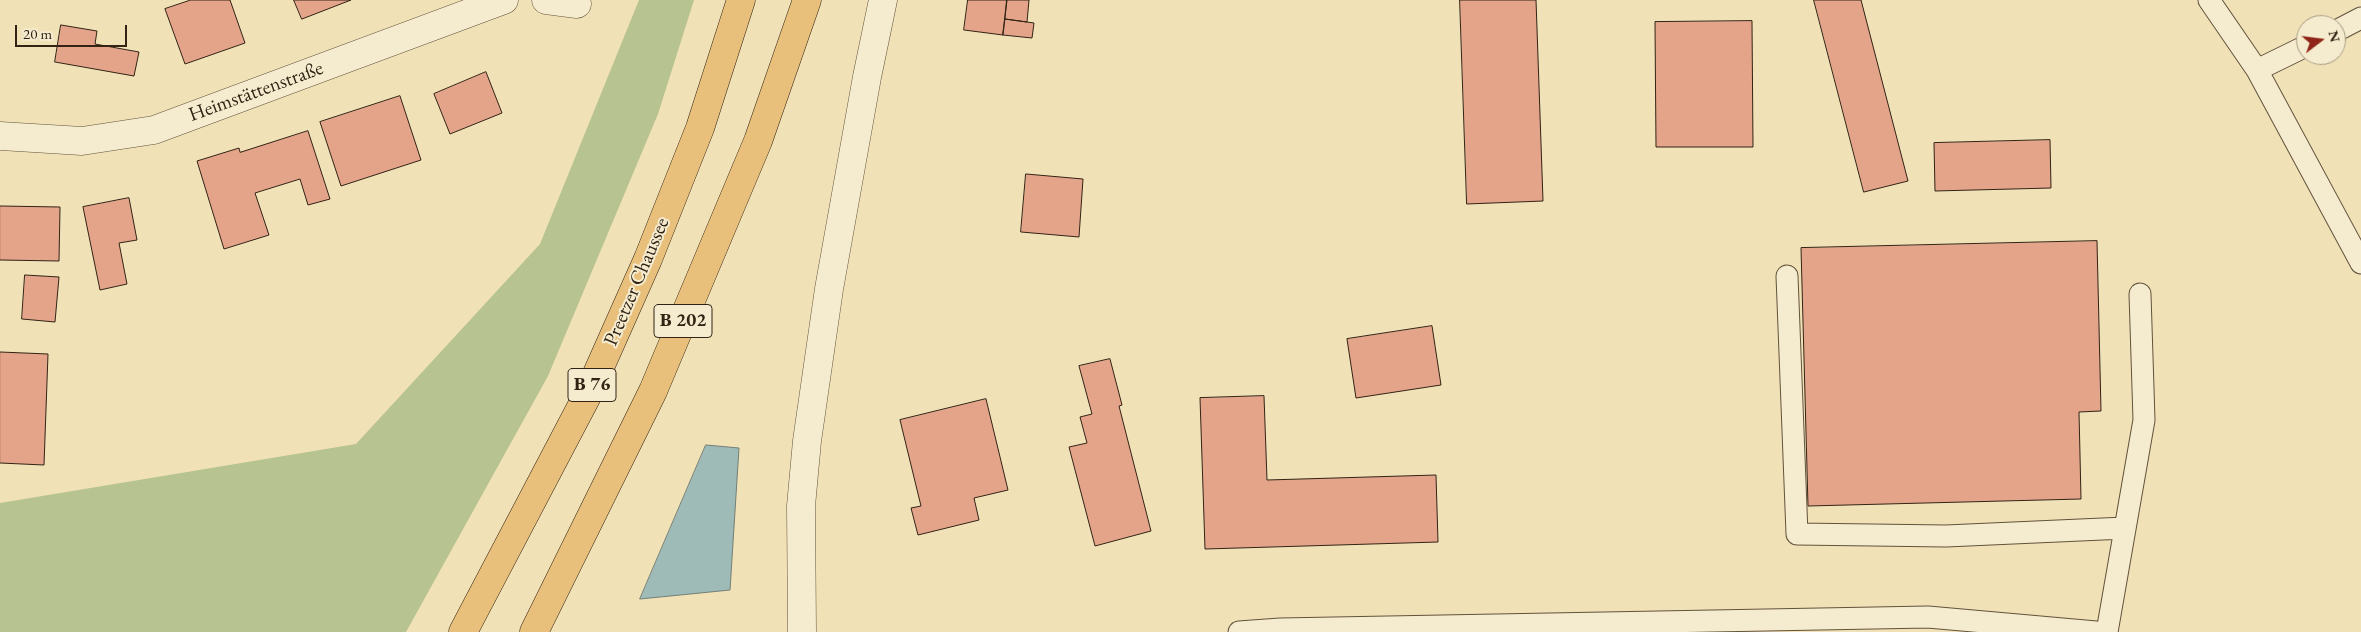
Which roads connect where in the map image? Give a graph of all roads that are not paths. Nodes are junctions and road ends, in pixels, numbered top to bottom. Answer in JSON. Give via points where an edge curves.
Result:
{"nodes":[{"id":1,"x":504,"y":0,"type":"edge"},
{"id":2,"x":546,"y":0,"type":"edge"},
{"id":3,"x":741,"y":0,"type":"edge"},
{"id":4,"x":807,"y":0,"type":"edge"},
{"id":5,"x":884,"y":0,"type":"edge"},
{"id":6,"x":2209,"y":0,"type":"edge"},
{"id":7,"x":577,"y":4,"type":"dead end"},
{"id":8,"x":2361,"y":18,"type":"edge"},
{"id":9,"x":2346,"y":26,"type":"edge"},
{"id":10,"x":2296,"y":51,"type":"edge"},
{"id":11,"x":2257,"y":70,"type":"junction"},
{"id":12,"x":0,"y":136,"type":"edge"},
{"id":13,"x":2361,"y":263,"type":"edge"},
{"id":14,"x":1787,"y":276,"type":"dead end"},
{"id":15,"x":2140,"y":294,"type":"dead end"},
{"id":16,"x":2124,"y":528,"type":"junction"},
{"id":17,"x":1280,"y":631,"type":"edge"},
{"id":18,"x":463,"y":632,"type":"edge"},
{"id":19,"x":534,"y":632,"type":"edge"},
{"id":20,"x":802,"y":632,"type":"edge"},
{"id":21,"x":1240,"y":632,"type":"edge"},
{"id":22,"x":2096,"y":632,"type":"edge"},
{"id":23,"x":2107,"y":632,"type":"edge"}],
"edges":[{"from":1,"to":12,"type":"street","name":"Heimstättenstraße","via":[[154,130],[82,141]]},
{"from":2,"to":7,"type":"street"},
{"from":3,"to":18,"type":"highway","name":"Preetzer Chaussee","number":"B 76","via":[[700,128],[640,277],[588,394]]},
{"from":4,"to":19,"type":"highway","number":"B 202","via":[[758,141],[654,391]]},
{"from":5,"to":20,"type":"street","via":[[829,289],[807,441],[802,506]]},
{"from":6,"to":11,"type":"lane"},
{"from":8,"to":9,"type":"lane"},
{"from":10,"to":11,"type":"lane"},
{"from":11,"to":13,"type":"lane"},
{"from":14,"to":16,"type":"lane","via":[[1797,534],[1946,536]]},
{"from":15,"to":16,"type":"lane","via":[[2144,420]]},
{"from":16,"to":23,"type":"lane"},
{"from":17,"to":21,"type":"lane"},
{"from":17,"to":22,"type":"lane","via":[[1928,617]]}]}
